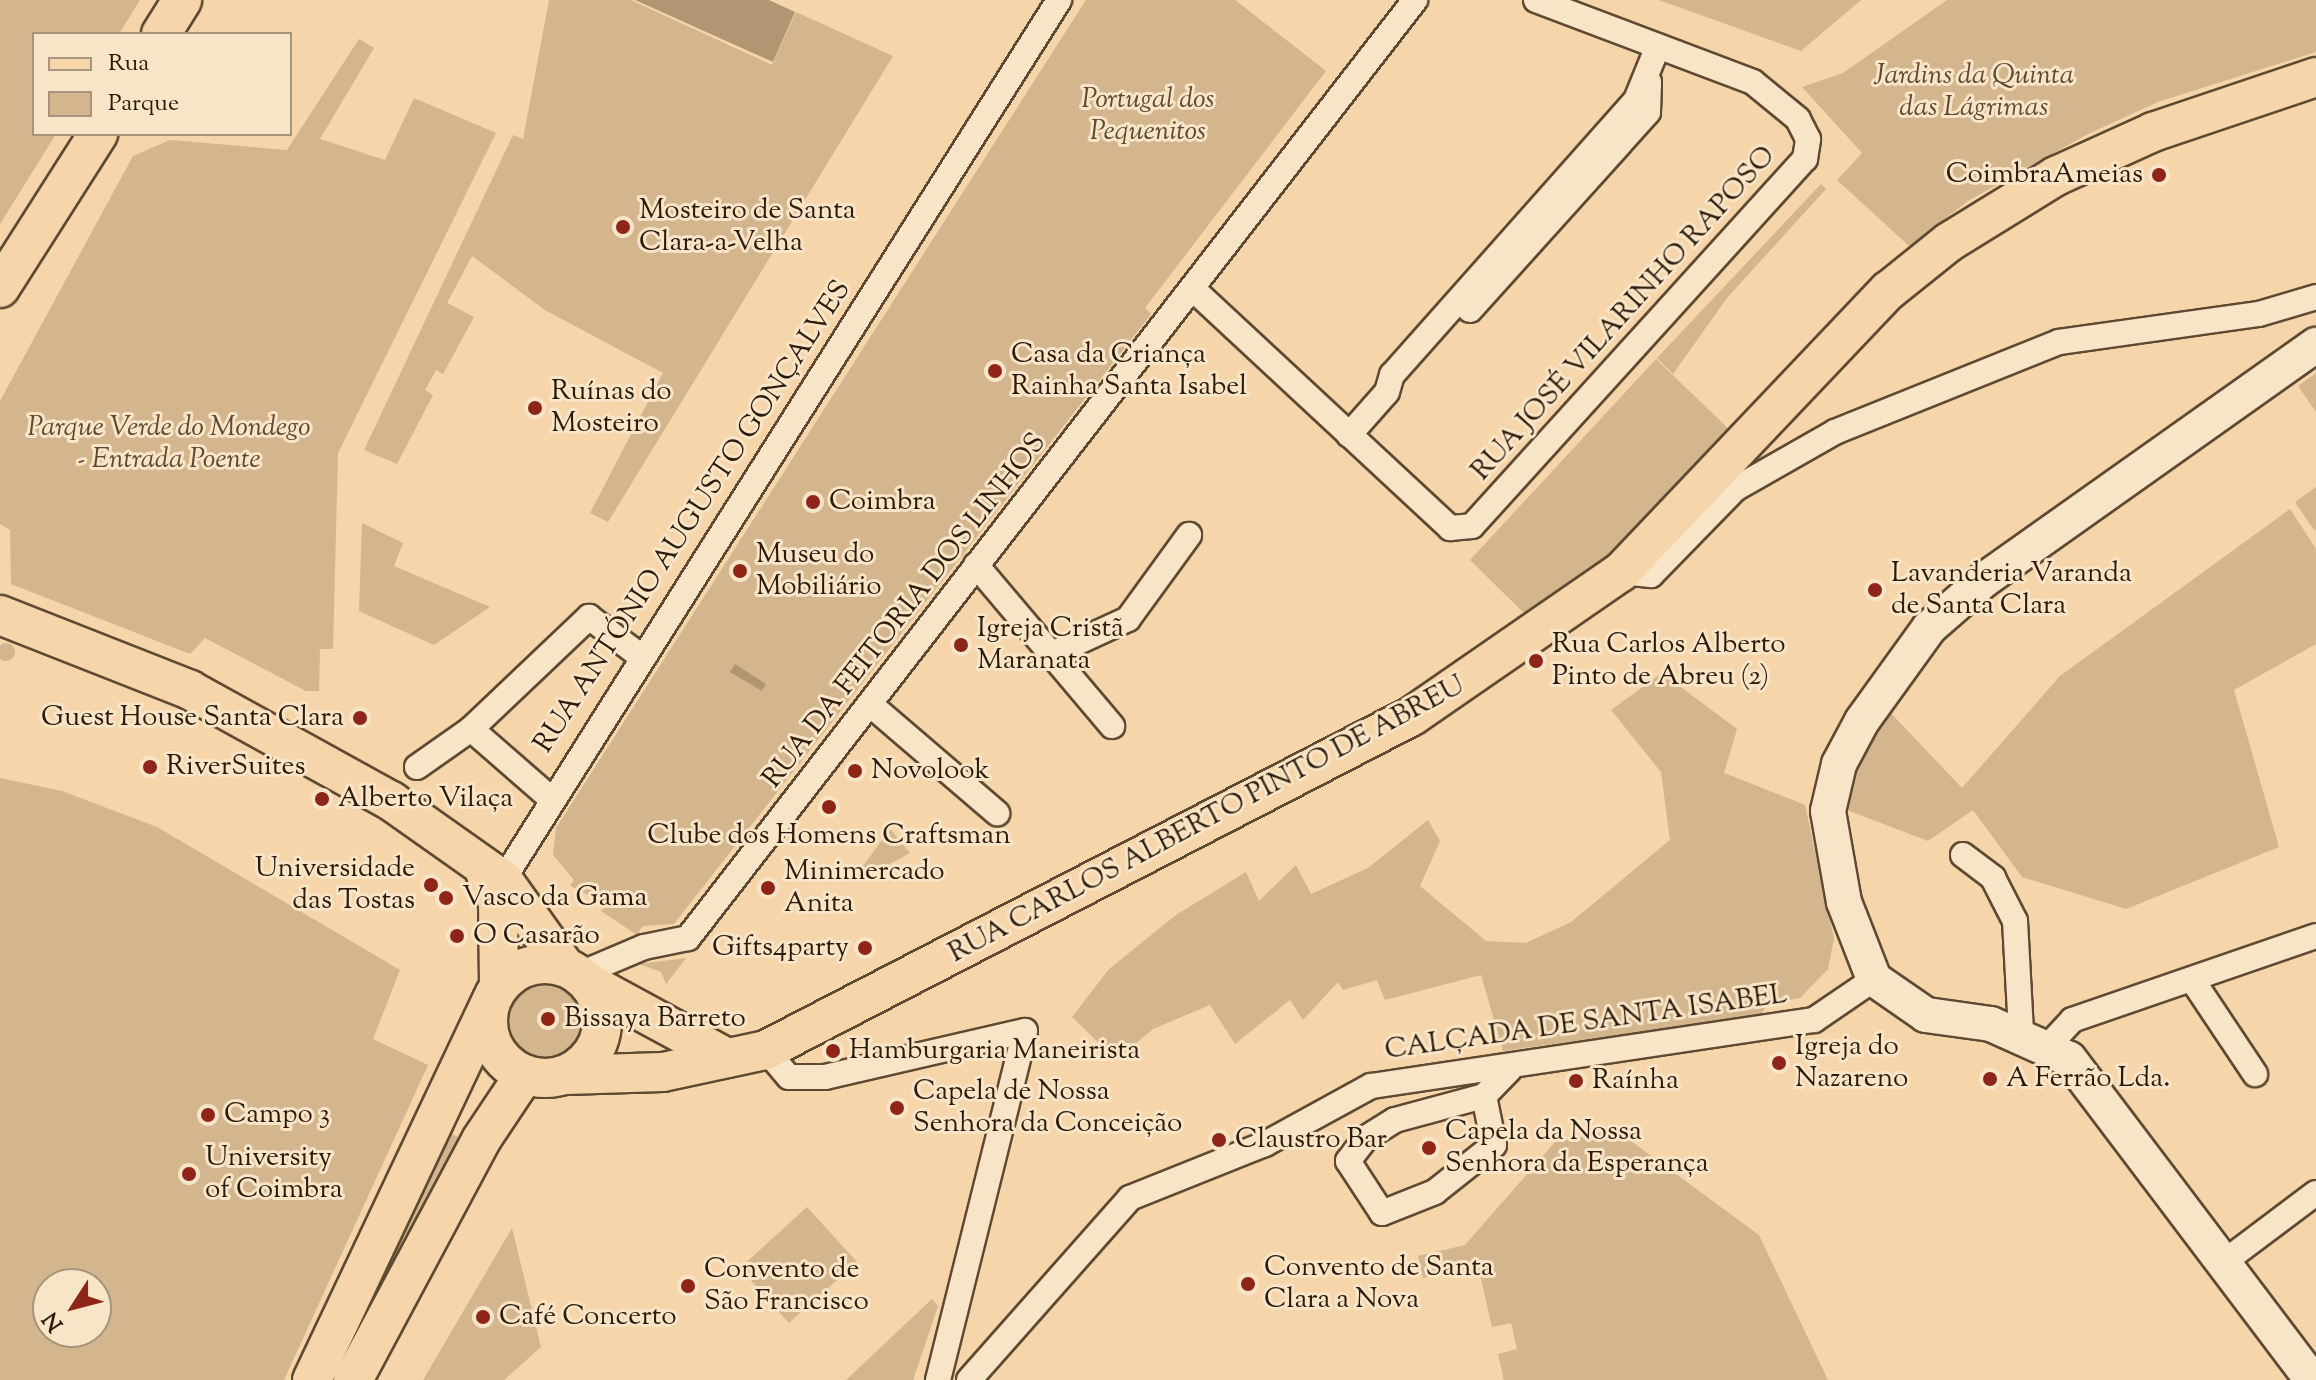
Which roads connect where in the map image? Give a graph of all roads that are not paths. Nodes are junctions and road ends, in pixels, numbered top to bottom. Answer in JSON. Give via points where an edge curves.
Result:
{"nodes":[{"id":1,"x":182,"y":0,"type":"edge"},
{"id":2,"x":1059,"y":0,"type":"edge"},
{"id":3,"x":1415,"y":0,"type":"edge"},
{"id":4,"x":1536,"y":0,"type":"edge"},
{"id":5,"x":162,"y":32,"type":"edge"},
{"id":6,"x":1658,"y":46,"type":"junction"},
{"id":7,"x":2316,"y":77,"type":"edge"},
{"id":8,"x":97,"y":136,"type":"edge"},
{"id":9,"x":0,"y":288,"type":"edge"},
{"id":10,"x":1194,"y":290,"type":"junction"},
{"id":11,"x":2316,"y":297,"type":"edge"},
{"id":12,"x":2316,"y":345,"type":"edge"},
{"id":13,"x":1349,"y":435,"type":"junction"},
{"id":14,"x":1189,"y":535,"type":"dead end"},
{"id":15,"x":976,"y":565,"type":"junction"},
{"id":16,"x":1621,"y":572,"type":"junction"},
{"id":17,"x":7,"y":613,"type":"edge"},
{"id":18,"x":1052,"y":654,"type":"junction"},
{"id":19,"x":639,"y":655,"type":"junction"},
{"id":20,"x":872,"y":706,"type":"junction"},
{"id":21,"x":1112,"y":726,"type":"dead end"},
{"id":22,"x":471,"y":729,"type":"junction"},
{"id":23,"x":417,"y":767,"type":"dead end"},
{"id":24,"x":550,"y":798,"type":"junction"},
{"id":25,"x":997,"y":813,"type":"dead end"},
{"id":26,"x":1963,"y":855,"type":"dead end"},
{"id":27,"x":492,"y":872,"type":"junction"},
{"id":28,"x":2316,"y":936,"type":"edge"},
{"id":29,"x":578,"y":975,"type":"junction"},
{"id":30,"x":1874,"y":979,"type":"junction"},
{"id":31,"x":2193,"y":981,"type":"junction"},
{"id":32,"x":495,"y":995,"type":"junction"},
{"id":33,"x":2035,"y":1039,"type":"junction"},
{"id":34,"x":766,"y":1050,"type":"junction"},
{"id":35,"x":727,"y":1058,"type":"junction"},
{"id":36,"x":1509,"y":1070,"type":"junction"},
{"id":37,"x":525,"y":1074,"type":"junction"},
{"id":38,"x":2255,"y":1074,"type":"dead end"},
{"id":39,"x":566,"y":1075,"type":"junction"},
{"id":40,"x":1484,"y":1096,"type":"junction"},
{"id":41,"x":2316,"y":1193,"type":"edge"},
{"id":42,"x":2224,"y":1262,"type":"junction"},
{"id":43,"x":312,"y":1380,"type":"edge"},
{"id":44,"x":353,"y":1380,"type":"edge"},
{"id":45,"x":938,"y":1380,"type":"edge"},
{"id":46,"x":969,"y":1380,"type":"edge"},
{"id":47,"x":2312,"y":1380,"type":"edge"}],
"edges":[{"from":1,"to":5,"type":"main road"},
{"from":2,"to":19,"type":"street","name":"RUA ANTÓNIO AUGUSTO GONÇALVES"},
{"from":3,"to":10,"type":"street","name":"RUA DA FEITORIA DOS LINHOS"},
{"from":4,"to":6,"type":"street","name":"RUA JOSÉ VILARINHO RAPOSO"},
{"from":6,"to":13,"type":"street","via":[[1649,82],[1392,375],[1387,392]]},
{"from":6,"to":13,"type":"street","name":"RUA JOSÉ VILARINHO RAPOSO","via":[[1753,82],[1798,119],[1808,139],[1805,159],[1472,526],[1450,528]]},
{"from":7,"to":16,"type":"main road","name":"RUA CARLOS ALBERTO PINTO DE ABREU","via":[[2153,132],[2056,176],[1949,242],[1888,291]]},
{"from":8,"to":9,"type":"main road"},
{"from":10,"to":13,"type":"street"},
{"from":10,"to":15,"type":"street","name":"RUA DA FEITORIA DOS LINHOS"},
{"from":11,"to":16,"type":"street","via":[[2259,314],[2059,342],[1835,432],[1735,489],[1651,575]]},
{"from":12,"to":30,"type":"street","via":[[1984,580],[1929,628],[1862,721],[1839,764],[1828,811],[1844,902]]},
{"from":14,"to":18,"type":"street","via":[[1128,619]]},
{"from":15,"to":18,"type":"street"},
{"from":15,"to":20,"type":"street","name":"RUA DA FEITORIA DOS LINHOS"},
{"from":16,"to":34,"type":"main road","name":"RUA CARLOS ALBERTO PINTO DE ABREU","via":[[1412,716]]},
{"from":17,"to":27,"type":"main road","via":[[243,717],[391,801]]},
{"from":18,"to":21,"type":"street"},
{"from":19,"to":22,"type":"street","via":[[589,617]]},
{"from":19,"to":24,"type":"street","name":"RUA ANTÓNIO AUGUSTO GONÇALVES"},
{"from":20,"to":25,"type":"street"},
{"from":20,"to":29,"type":"street","name":"RUA DA FEITORIA DOS LINHOS","via":[[688,938],[644,947]]},
{"from":22,"to":23,"type":"street"},
{"from":22,"to":24,"type":"street"},
{"from":24,"to":27,"type":"street","name":"RUA ANTÓNIO AUGUSTO GONÇALVES"},
{"from":26,"to":33,"type":"street","via":[[1993,878],[2015,921]]},
{"from":27,"to":29,"type":"main road"},
{"from":27,"to":32,"type":"main road","via":[[498,902]]},
{"from":28,"to":31,"type":"street"},
{"from":29,"to":32,"type":"main road","via":[[529,965]]},
{"from":29,"to":35,"type":"main road"},
{"from":29,"to":39,"type":"main road","via":[[601,1008],[601,1035],[581,1066]]},
{"from":30,"to":33,"type":"street","via":[[1926,1015]]},
{"from":30,"to":36,"type":"street","name":"CALÇADA DE SANTA ISABEL","via":[[1814,1020],[1586,1052]]},
{"from":31,"to":33,"type":"street","via":[[2072,1020]]},
{"from":31,"to":38,"type":"street"},
{"from":32,"to":37,"type":"main road","via":[[498,1053]]},
{"from":32,"to":43,"type":"main road"},
{"from":33,"to":42,"type":"street","via":[[2101,1093]]},
{"from":34,"to":35,"type":"main road","name":"RUA CARLOS ALBERTO PINTO DE ABREU"},
{"from":34,"to":45,"type":"street","via":[[789,1077],[825,1077],[1025,1031]]},
{"from":35,"to":39,"type":"main road","name":"RUA CARLOS ALBERTO PINTO DE ABREU","via":[[663,1072]]},
{"from":36,"to":40,"type":"street"},
{"from":36,"to":46,"type":"street","name":"CALÇADA DE SANTA ISABEL","via":[[1371,1086],[1265,1144],[1130,1198]]},
{"from":37,"to":39,"type":"main road"},
{"from":37,"to":44,"type":"main road","via":[[481,1140]]},
{"from":40,"to":40,"type":"street","via":[[1395,1120],[1366,1138],[1348,1161],[1382,1213],[1435,1192],[1494,1145]]},
{"from":41,"to":42,"type":"street"},
{"from":42,"to":47,"type":"street"}]}
